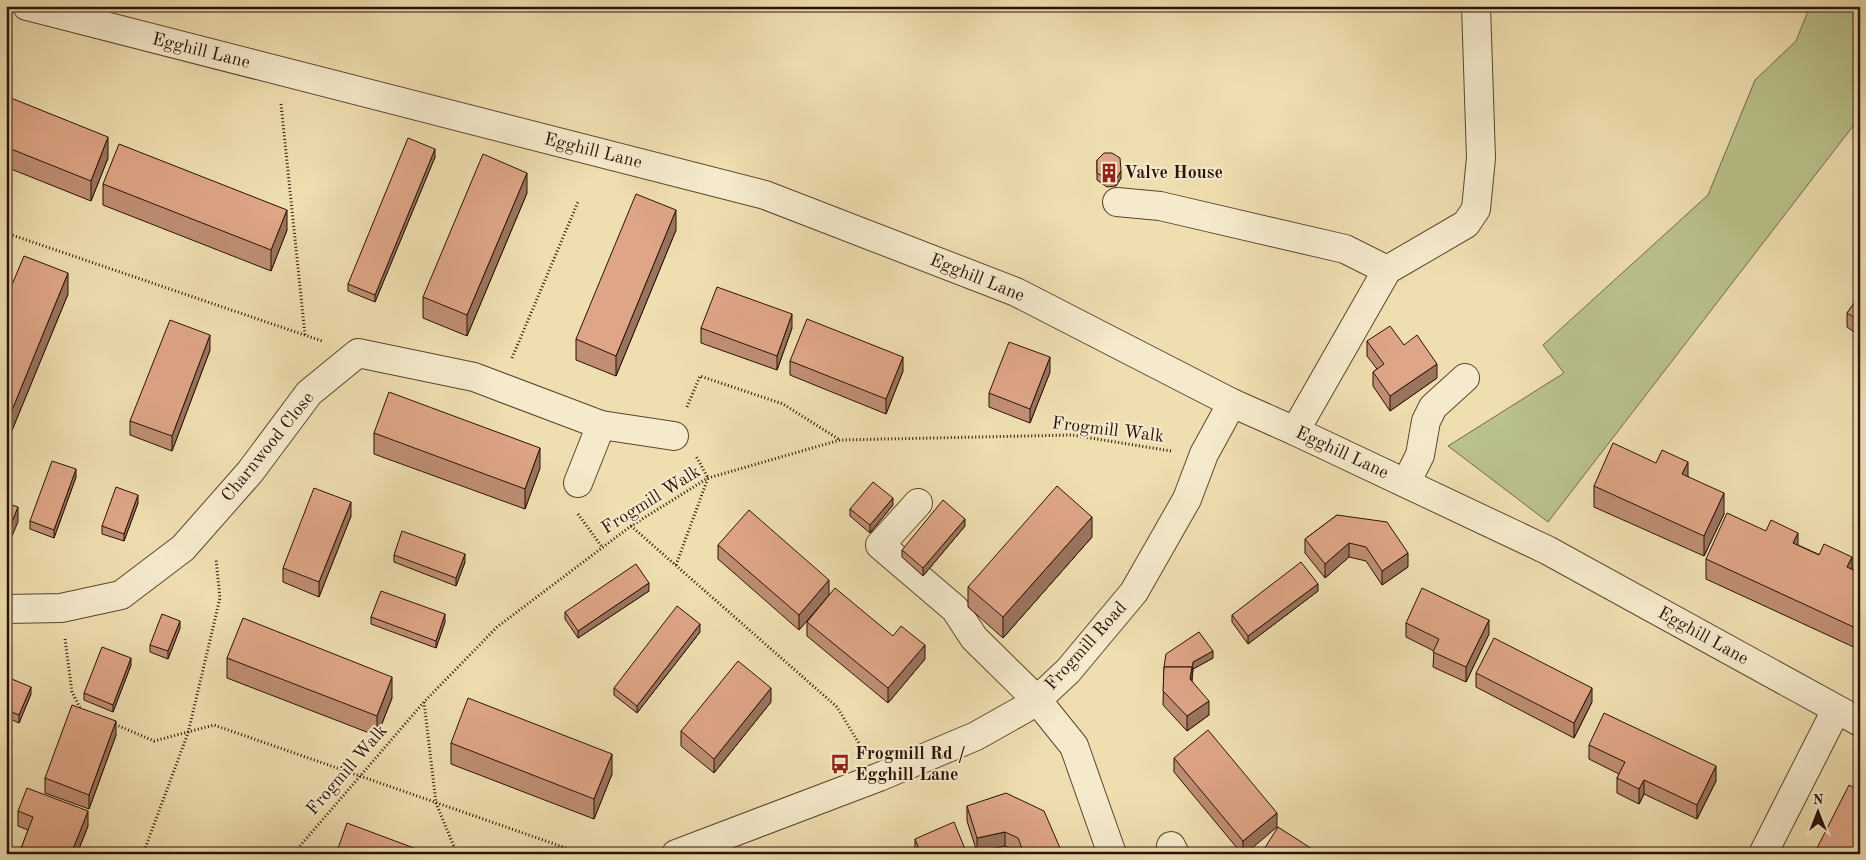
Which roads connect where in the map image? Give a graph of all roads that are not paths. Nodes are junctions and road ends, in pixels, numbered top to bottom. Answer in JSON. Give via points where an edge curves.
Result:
{"nodes":[{"id":1,"x":1476,"y":6,"type":"edge"},
{"id":2,"x":34,"y":7,"type":"edge"},
{"id":3,"x":1117,"y":202,"type":"dead end"},
{"id":4,"x":1387,"y":270,"type":"junction"},
{"id":5,"x":1465,"y":378,"type":"dead end"},
{"id":6,"x":1232,"y":403,"type":"junction"},
{"id":7,"x":601,"y":425,"type":"junction"},
{"id":8,"x":1295,"y":430,"type":"junction"},
{"id":9,"x":674,"y":436,"type":"road end"},
{"id":10,"x":578,"y":483,"type":"dead end"},
{"id":11,"x":1406,"y":483,"type":"junction"},
{"id":12,"x":918,"y":502,"type":"dead end"},
{"id":13,"x":6,"y":609,"type":"edge"},
{"id":14,"x":1037,"y":700,"type":"junction"},
{"id":15,"x":1848,"y":716,"type":"edge"},
{"id":16,"x":676,"y":854,"type":"edge"},
{"id":17,"x":1112,"y":854,"type":"edge"},
{"id":18,"x":1763,"y":854,"type":"edge"}],
"edges":[{"from":1,"to":4,"type":"street","via":[[1481,158],[1476,209],[1466,224]]},
{"from":2,"to":6,"type":"street","name":"Egghill Lane","via":[[765,195],[1016,292]]},
{"from":3,"to":4,"type":"street","via":[[1160,206],[1345,249]]},
{"from":4,"to":8,"type":"street"},
{"from":5,"to":11,"type":"street","via":[[1433,407],[1426,421],[1420,456]]},
{"from":6,"to":8,"type":"street","name":"Egghill Lane"},
{"from":6,"to":14,"type":"street","name":"Frogmill Road","via":[[1204,454],[1187,499],[1134,592],[1068,671]]},
{"from":7,"to":9,"type":"street"},
{"from":7,"to":10,"type":"street"},
{"from":7,"to":13,"type":"street","name":"Charnwood Close","via":[[474,377],[358,353],[309,393],[250,472],[183,548],[121,595],[61,608]]},
{"from":8,"to":11,"type":"street","name":"Egghill Lane"},
{"from":11,"to":15,"type":"street","name":"Egghill Lane","via":[[1546,550]]},
{"from":12,"to":14,"type":"street","via":[[880,545],[955,609],[974,638]]},
{"from":14,"to":16,"type":"street","name":"Frogmill Road","via":[[976,736],[879,777]]},
{"from":14,"to":17,"type":"street","via":[[1074,746]]},
{"from":15,"to":18,"type":"street"}]}
